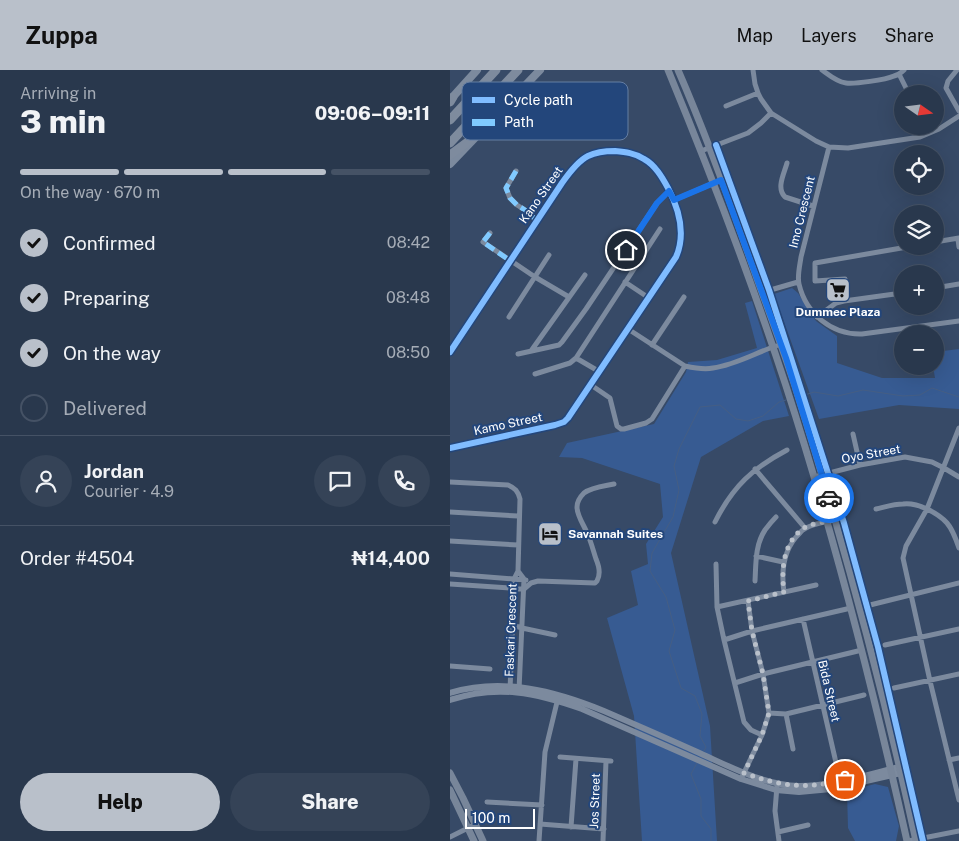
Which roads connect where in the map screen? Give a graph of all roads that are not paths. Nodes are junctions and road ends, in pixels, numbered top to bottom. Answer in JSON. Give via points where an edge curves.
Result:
{"nodes":[{"id":1,"x":477,"y":70,"type":"edge"},
{"id":2,"x":496,"y":70,"type":"edge"},
{"id":3,"x":518,"y":70,"type":"edge"},
{"id":4,"x":540,"y":70,"type":"edge"},
{"id":5,"x":668,"y":70,"type":"edge"},
{"id":6,"x":678,"y":70,"type":"edge"},
{"id":7,"x":753,"y":70,"type":"edge"},
{"id":8,"x":822,"y":70,"type":"edge"},
{"id":9,"x":904,"y":70,"type":"edge"},
{"id":10,"x":957,"y":70,"type":"edge"},
{"id":11,"x":899,"y":74,"type":"junction"},
{"id":12,"x":467,"y":82,"type":"edge"},
{"id":13,"x":485,"y":82,"type":"edge"},
{"id":14,"x":507,"y":82,"type":"edge"},
{"id":15,"x":528,"y":82,"type":"edge"},
{"id":16,"x":904,"y":85,"type":"edge"},
{"id":17,"x":462,"y":87,"type":"edge"},
{"id":18,"x":758,"y":93,"type":"junction"},
{"id":19,"x":451,"y":100,"type":"edge"},
{"id":20,"x":726,"y":106,"type":"dead end"},
{"id":21,"x":462,"y":107,"type":"edge"},
{"id":22,"x":959,"y":111,"type":"edge"},
{"id":23,"x":771,"y":112,"type":"junction"},
{"id":24,"x":959,"y":116,"type":"edge"},
{"id":25,"x":450,"y":120,"type":"edge"},
{"id":26,"x":462,"y":130,"type":"edge"},
{"id":27,"x":470,"y":140,"type":"edge"},
{"id":28,"x":472,"y":140,"type":"edge"},
{"id":29,"x":450,"y":143,"type":"edge"},
{"id":30,"x":712,"y":146,"type":"junction"},
{"id":31,"x":829,"y":147,"type":"junction"},
{"id":32,"x":701,"y":151,"type":"junction"},
{"id":33,"x":450,"y":155,"type":"edge"},
{"id":34,"x":787,"y":163,"type":"dead end"},
{"id":35,"x":450,"y":164,"type":"edge"},
{"id":36,"x":516,"y":171,"type":"dead end"},
{"id":37,"x":721,"y":180,"type":"junction"},
{"id":38,"x":713,"y":183,"type":"junction"},
{"id":39,"x":669,"y":191,"type":"junction"},
{"id":40,"x":674,"y":200,"type":"junction"},
{"id":41,"x":813,"y":206,"type":"junction"},
{"id":42,"x":536,"y":220,"type":"junction"},
{"id":43,"x":660,"y":229,"type":"dead end"},
{"id":44,"x":490,"y":233,"type":"dead end"},
{"id":45,"x":958,"y":238,"type":"edge"},
{"id":46,"x":944,"y":240,"type":"edge"},
{"id":47,"x":959,"y":247,"type":"edge"},
{"id":48,"x":894,"y":249,"type":"edge"},
{"id":49,"x":549,"y":255,"type":"dead end"},
{"id":50,"x":510,"y":260,"type":"junction"},
{"id":51,"x":585,"y":275,"type":"dead end"},
{"id":52,"x":535,"y":277,"type":"junction"},
{"id":53,"x":845,"y":279,"type":"dead end"},
{"id":54,"x":625,"y":282,"type":"junction"},
{"id":55,"x":798,"y":282,"type":"junction"},
{"id":56,"x":959,"y":284,"type":"edge"},
{"id":57,"x":944,"y":286,"type":"edge"},
{"id":58,"x":762,"y":292,"type":"junction"},
{"id":59,"x":894,"y":293,"type":"edge"},
{"id":60,"x":569,"y":297,"type":"junction"},
{"id":61,"x":684,"y":297,"type":"dead end"},
{"id":62,"x":649,"y":298,"type":"junction"},
{"id":63,"x":509,"y":317,"type":"dead end"},
{"id":64,"x":817,"y":317,"type":"junction"},
{"id":65,"x":959,"y":321,"type":"edge"},
{"id":66,"x":628,"y":330,"type":"junction"},
{"id":67,"x":652,"y":345,"type":"junction"},
{"id":68,"x":781,"y":345,"type":"junction"},
{"id":69,"x":773,"y":347,"type":"junction"},
{"id":70,"x":531,"y":351,"type":"junction"},
{"id":71,"x":450,"y":352,"type":"edge"},
{"id":72,"x":518,"y":354,"type":"dead end"},
{"id":73,"x":576,"y":358,"type":"junction"},
{"id":74,"x":685,"y":366,"type":"junction"},
{"id":75,"x":600,"y":372,"type":"junction"},
{"id":76,"x":535,"y":374,"type":"dead end"},
{"id":77,"x":590,"y":386,"type":"junction"},
{"id":78,"x":568,"y":418,"type":"joint"},
{"id":79,"x":959,"y":428,"type":"edge"},
{"id":80,"x":853,"y":434,"type":"dead end"},
{"id":81,"x":450,"y":448,"type":"edge"},
{"id":82,"x":787,"y":450,"type":"dead end"},
{"id":83,"x":860,"y":465,"type":"junction"},
{"id":84,"x":944,"y":468,"type":"junction"},
{"id":85,"x":755,"y":469,"type":"junction"},
{"id":86,"x":821,"y":475,"type":"junction"},
{"id":87,"x":959,"y":477,"type":"edge"},
{"id":88,"x":450,"y":482,"type":"edge"},
{"id":89,"x":614,"y":484,"type":"dead end"},
{"id":90,"x":876,"y":509,"type":"dead end"},
{"id":91,"x":927,"y":509,"type":"junction"},
{"id":92,"x":450,"y":512,"type":"edge"},
{"id":93,"x":518,"y":516,"type":"junction"},
{"id":94,"x":776,"y":517,"type":"dead end"},
{"id":95,"x":835,"y":520,"type":"junction"},
{"id":96,"x":715,"y":522,"type":"dead end"},
{"id":97,"x":826,"y":522,"type":"junction"},
{"id":98,"x":805,"y":528,"type":"junction"},
{"id":99,"x":450,"y":541,"type":"edge"},
{"id":100,"x":518,"y":545,"type":"junction"},
{"id":101,"x":959,"y":548,"type":"edge"},
{"id":102,"x":756,"y":556,"type":"junction"},
{"id":103,"x":783,"y":562,"type":"junction"},
{"id":104,"x":716,"y":564,"type":"dead end"},
{"id":105,"x":518,"y":571,"type":"junction"},
{"id":106,"x":450,"y":574,"type":"edge"},
{"id":107,"x":514,"y":578,"type":"junction"},
{"id":108,"x":524,"y":579,"type":"junction"},
{"id":109,"x":755,"y":581,"type":"dead end"},
{"id":110,"x":531,"y":583,"type":"junction"},
{"id":111,"x":450,"y":584,"type":"edge"},
{"id":112,"x":959,"y":584,"type":"edge"},
{"id":113,"x":816,"y":585,"type":"dead end"},
{"id":114,"x":514,"y":588,"type":"junction"},
{"id":115,"x":524,"y":589,"type":"junction"},
{"id":116,"x":784,"y":592,"type":"junction"},
{"id":117,"x":911,"y":594,"type":"junction"},
{"id":118,"x":748,"y":601,"type":"junction"},
{"id":119,"x":866,"y":606,"type":"junction"},
{"id":120,"x":717,"y":607,"type":"junction"},
{"id":121,"x":852,"y":608,"type":"junction"},
{"id":122,"x":803,"y":619,"type":"junction"},
{"id":123,"x":512,"y":624,"type":"junction"},
{"id":124,"x":522,"y":628,"type":"junction"},
{"id":125,"x":959,"y":628,"type":"edge"},
{"id":126,"x":752,"y":631,"type":"junction"},
{"id":127,"x":555,"y":635,"type":"dead end"},
{"id":128,"x":920,"y":637,"type":"junction"},
{"id":129,"x":724,"y":640,"type":"junction"},
{"id":130,"x":885,"y":645,"type":"dead end"},
{"id":131,"x":862,"y":650,"type":"junction"},
{"id":132,"x":813,"y":662,"type":"junction"},
{"id":133,"x":450,"y":666,"type":"edge"},
{"id":134,"x":490,"y":669,"type":"dead end"},
{"id":135,"x":763,"y":674,"type":"junction"},
{"id":136,"x":959,"y":674,"type":"edge"},
{"id":137,"x":930,"y":681,"type":"junction"},
{"id":138,"x":734,"y":683,"type":"junction"},
{"id":139,"x":894,"y":688,"type":"dead end"},
{"id":140,"x":510,"y":689,"type":"junction"},
{"id":141,"x":519,"y":689,"type":"junction"},
{"id":142,"x":450,"y":693,"type":"edge"},
{"id":143,"x":864,"y":695,"type":"dead end"},
{"id":144,"x":558,"y":698,"type":"junction"},
{"id":145,"x":450,"y":700,"type":"edge"},
{"id":146,"x":822,"y":705,"type":"junction"},
{"id":147,"x":769,"y":713,"type":"junction"},
{"id":148,"x":786,"y":714,"type":"junction"},
{"id":149,"x":762,"y":735,"type":"junction"},
{"id":150,"x":793,"y":749,"type":"dead end"},
{"id":151,"x":560,"y":757,"type":"dead end"},
{"id":152,"x":959,"y":758,"type":"edge"},
{"id":153,"x":576,"y":759,"type":"junction"},
{"id":154,"x":950,"y":760,"type":"junction"},
{"id":155,"x":836,"y":767,"type":"dead end"},
{"id":156,"x":900,"y":770,"type":"junction"},
{"id":157,"x":892,"y":772,"type":"junction"},
{"id":158,"x":450,"y":773,"type":"edge"},
{"id":159,"x":743,"y":776,"type":"junction"},
{"id":160,"x":777,"y":786,"type":"junction"},
{"id":161,"x":450,"y":790,"type":"edge"},
{"id":162,"x":959,"y":800,"type":"edge"},
{"id":163,"x":487,"y":802,"type":"dead end"},
{"id":164,"x":542,"y":805,"type":"junction"},
{"id":165,"x":912,"y":810,"type":"junction"},
{"id":166,"x":476,"y":824,"type":"junction"},
{"id":167,"x":540,"y":824,"type":"junction"},
{"id":168,"x":571,"y":826,"type":"junction"},
{"id":169,"x":808,"y":826,"type":"dead end"},
{"id":170,"x":468,"y":828,"type":"junction"},
{"id":171,"x":604,"y":829,"type":"junction"},
{"id":172,"x":959,"y":831,"type":"edge"},
{"id":173,"x":778,"y":832,"type":"junction"},
{"id":174,"x":450,"y":837,"type":"edge"},
{"id":175,"x":915,"y":840,"type":"edge"},
{"id":176,"x":474,"y":841,"type":"edge"},
{"id":177,"x":483,"y":841,"type":"edge"},
{"id":178,"x":539,"y":841,"type":"edge"},
{"id":179,"x":603,"y":841,"type":"edge"},
{"id":180,"x":779,"y":841,"type":"edge"}],
"edges":[{"from":1,"to":12,"type":"highway"},
{"from":2,"to":13,"type":"highway"},
{"from":3,"to":14,"type":"highway"},
{"from":4,"to":15,"type":"highway"},
{"from":5,"to":32,"type":"main road"},
{"from":6,"to":30,"type":"main road"},
{"from":7,"to":18,"type":"street"},
{"from":8,"to":11,"type":"street","via":[[846,83]]},
{"from":9,"to":11,"type":"street"},
{"from":10,"to":22,"type":"street","via":[[946,88]]},
{"from":11,"to":16,"type":"street"},
{"from":17,"to":19,"type":"highway"},
{"from":18,"to":20,"type":"street"},
{"from":18,"to":23,"type":"street"},
{"from":21,"to":25,"type":"highway"},
{"from":23,"to":30,"type":"street","via":[[748,133]]},
{"from":23,"to":31,"type":"street"},
{"from":24,"to":31,"type":"street","via":[[920,137],[848,148]]},
{"from":26,"to":29,"type":"highway"},
{"from":27,"to":33,"type":"highway"},
{"from":28,"to":35,"type":"highway"},
{"from":30,"to":32,"type":"street"},
{"from":30,"to":37,"type":"main road"},
{"from":30,"to":58,"type":"street"},
{"from":31,"to":41,"type":"street","name":"Imo Crescent"},
{"from":32,"to":38,"type":"main road"},
{"from":34,"to":41,"type":"street","via":[[780,188],[782,195]]},
{"from":36,"to":42,"type":"street","via":[[506,188],[510,198]]},
{"from":37,"to":38,"type":"street"},
{"from":37,"to":58,"type":"main road"},
{"from":38,"to":40,"type":"street"},
{"from":38,"to":58,"type":"main road"},
{"from":39,"to":40,"type":"street","name":"Kano Street"},
{"from":39,"to":42,"type":"street","name":"Kano Street","via":[[655,168],[645,159],[622,151],[598,152],[577,165]]},
{"from":39,"to":70,"type":"street","via":[[657,203],[562,342]]},
{"from":40,"to":62,"type":"street","name":"Kano Street","via":[[681,234],[679,250]]},
{"from":41,"to":55,"type":"street","name":"Imo Crescent"},
{"from":42,"to":50,"type":"street","name":"Kano Street"},
{"from":43,"to":54,"type":"street"},
{"from":44,"to":50,"type":"street","via":[[484,242]]},
{"from":45,"to":46,"type":"street"},
{"from":45,"to":47,"type":"street"},
{"from":48,"to":53,"type":"street","via":[[815,264],[815,281]]},
{"from":49,"to":52,"type":"street"},
{"from":50,"to":52,"type":"street"},
{"from":50,"to":71,"type":"street","name":"Kano Street"},
{"from":51,"to":60,"type":"street"},
{"from":52,"to":60,"type":"street"},
{"from":52,"to":63,"type":"street"},
{"from":54,"to":62,"type":"street"},
{"from":54,"to":73,"type":"street"},
{"from":55,"to":58,"type":"street"},
{"from":55,"to":64,"type":"street"},
{"from":56,"to":57,"type":"street"},
{"from":58,"to":68,"type":"main road"},
{"from":58,"to":69,"type":"main road"},
{"from":58,"to":86,"type":"street","via":[[804,398]]},
{"from":59,"to":64,"type":"street","via":[[844,301]]},
{"from":60,"to":70,"type":"street"},
{"from":61,"to":67,"type":"street"},
{"from":62,"to":66,"type":"street","name":"Kano Street"},
{"from":64,"to":65,"type":"street","via":[[835,330],[852,334]]},
{"from":66,"to":67,"type":"street"},
{"from":66,"to":75,"type":"street","name":"Kano Street"},
{"from":67,"to":74,"type":"street"},
{"from":68,"to":69,"type":"street"},
{"from":68,"to":86,"type":"main road"},
{"from":69,"to":74,"type":"street","via":[[713,368]]},
{"from":69,"to":86,"type":"main road","via":[[795,415]]},
{"from":70,"to":72,"type":"street"},
{"from":73,"to":75,"type":"street"},
{"from":73,"to":76,"type":"street"},
{"from":74,"to":77,"type":"street","via":[[652,419],[624,429],[616,426],[610,398]]},
{"from":75,"to":77,"type":"street","name":"Kano Street"},
{"from":77,"to":78,"type":"street","name":"Kano Street"},
{"from":78,"to":81,"type":"street","name":"Kamo Street","via":[[555,425]]},
{"from":79,"to":84,"type":"street"},
{"from":80,"to":83,"type":"street"},
{"from":82,"to":85,"type":"street"},
{"from":83,"to":84,"type":"street","name":"Oyo Street","via":[[905,457],[932,462]]},
{"from":83,"to":86,"type":"street","name":"Oyo Street"},
{"from":84,"to":87,"type":"street","name":"Oyo Street"},
{"from":84,"to":91,"type":"street"},
{"from":85,"to":96,"type":"street","via":[[723,504]]},
{"from":85,"to":98,"type":"street"},
{"from":86,"to":95,"type":"main road"},
{"from":86,"to":97,"type":"main road"},
{"from":86,"to":119,"type":"street","via":[[844,523]]},
{"from":88,"to":93,"type":"street","name":"Faskari Crescent","via":[[514,488],[520,499]]},
{"from":89,"to":110,"type":"street","via":[[584,493],[577,504],[598,565],[598,580],[595,583]]},
{"from":90,"to":91,"type":"street","via":[[905,503]]},
{"from":91,"to":101,"type":"street","via":[[946,523]]},
{"from":91,"to":117,"type":"street","via":[[904,551]]},
{"from":92,"to":93,"type":"street"},
{"from":93,"to":100,"type":"street","name":"Faskari Crescent"},
{"from":94,"to":102,"type":"street","via":[[765,531]]},
{"from":95,"to":97,"type":"street"},
{"from":95,"to":156,"type":"main road"},
{"from":97,"to":98,"type":"street"},
{"from":97,"to":121,"type":"main road"},
{"from":98,"to":103,"type":"street","via":[[794,538]]},
{"from":99,"to":100,"type":"street"},
{"from":100,"to":105,"type":"street","name":"Faskari Crescent"},
{"from":102,"to":103,"type":"street"},
{"from":102,"to":109,"type":"street"},
{"from":103,"to":116,"type":"street"},
{"from":104,"to":120,"type":"street"},
{"from":105,"to":107,"type":"street","name":"Faskari Crescent"},
{"from":105,"to":108,"type":"street","name":"Faskari Crescent"},
{"from":106,"to":107,"type":"street"},
{"from":107,"to":108,"type":"street"},
{"from":107,"to":114,"type":"street","name":"Faskari Crescent"},
{"from":108,"to":110,"type":"street"},
{"from":108,"to":115,"type":"street","name":"Faskari Crescent"},
{"from":110,"to":115,"type":"street"},
{"from":111,"to":114,"type":"street"},
{"from":112,"to":117,"type":"street"},
{"from":113,"to":116,"type":"street"},
{"from":114,"to":115,"type":"street"},
{"from":114,"to":123,"type":"street","name":"Faskari Crescent"},
{"from":115,"to":124,"type":"street","name":"Faskari Crescent"},
{"from":116,"to":118,"type":"street"},
{"from":117,"to":119,"type":"street"},
{"from":117,"to":128,"type":"street"},
{"from":118,"to":120,"type":"street"},
{"from":118,"to":126,"type":"street"},
{"from":119,"to":165,"type":"street","via":[[888,690]]},
{"from":120,"to":129,"type":"street"},
{"from":121,"to":122,"type":"street"},
{"from":121,"to":131,"type":"main road"},
{"from":122,"to":126,"type":"street"},
{"from":122,"to":132,"type":"street","name":"Bida Street"},
{"from":123,"to":124,"type":"street"},
{"from":123,"to":140,"type":"street","name":"Faskari Crescent"},
{"from":124,"to":127,"type":"street"},
{"from":124,"to":141,"type":"street","name":"Faskari Crescent"},
{"from":125,"to":128,"type":"street"},
{"from":126,"to":129,"type":"street"},
{"from":126,"to":135,"type":"street"},
{"from":128,"to":130,"type":"street"},
{"from":128,"to":137,"type":"street"},
{"from":129,"to":138,"type":"street"},
{"from":131,"to":132,"type":"street"},
{"from":131,"to":157,"type":"main road"},
{"from":132,"to":135,"type":"street"},
{"from":132,"to":146,"type":"street","name":"Bida Street"},
{"from":133,"to":134,"type":"street","name":"Faskari Crescent"},
{"from":135,"to":138,"type":"street"},
{"from":135,"to":147,"type":"street"},
{"from":136,"to":137,"type":"street"},
{"from":137,"to":139,"type":"street"},
{"from":137,"to":154,"type":"street"},
{"from":138,"to":149,"type":"street","via":[[744,722]]},
{"from":140,"to":141,"type":"street"},
{"from":140,"to":142,"type":"street","via":[[467,689]]},
{"from":140,"to":145,"type":"street"},
{"from":141,"to":144,"type":"street"},
{"from":143,"to":146,"type":"street"},
{"from":144,"to":159,"type":"street"},
{"from":144,"to":164,"type":"street","via":[[545,752]]},
{"from":146,"to":148,"type":"street"},
{"from":146,"to":155,"type":"street","name":"Bida Street"},
{"from":147,"to":148,"type":"street"},
{"from":147,"to":149,"type":"street"},
{"from":148,"to":150,"type":"street"},
{"from":149,"to":159,"type":"street"},
{"from":151,"to":153,"type":"street"},
{"from":152,"to":154,"type":"street"},
{"from":153,"to":168,"type":"street"},
{"from":153,"to":171,"type":"street","name":"Jos Street","via":[[608,761]]},
{"from":154,"to":162,"type":"street"},
{"from":156,"to":157,"type":"street"},
{"from":156,"to":165,"type":"main road"},
{"from":157,"to":160,"type":"street","via":[[830,784]]},
{"from":157,"to":175,"type":"main road"},
{"from":158,"to":166,"type":"main road"},
{"from":159,"to":160,"type":"street"},
{"from":160,"to":173,"type":"street","via":[[775,811]]},
{"from":161,"to":170,"type":"main road"},
{"from":163,"to":164,"type":"street"},
{"from":164,"to":167,"type":"street"},
{"from":165,"to":175,"type":"main road"},
{"from":166,"to":170,"type":"street"},
{"from":166,"to":177,"type":"main road"},
{"from":167,"to":168,"type":"street"},
{"from":167,"to":178,"type":"street"},
{"from":168,"to":171,"type":"street"},
{"from":169,"to":173,"type":"street"},
{"from":170,"to":174,"type":"street"},
{"from":170,"to":176,"type":"main road"},
{"from":171,"to":179,"type":"street","name":"Jos Street"},
{"from":172,"to":175,"type":"street"},
{"from":173,"to":180,"type":"street"}]}
